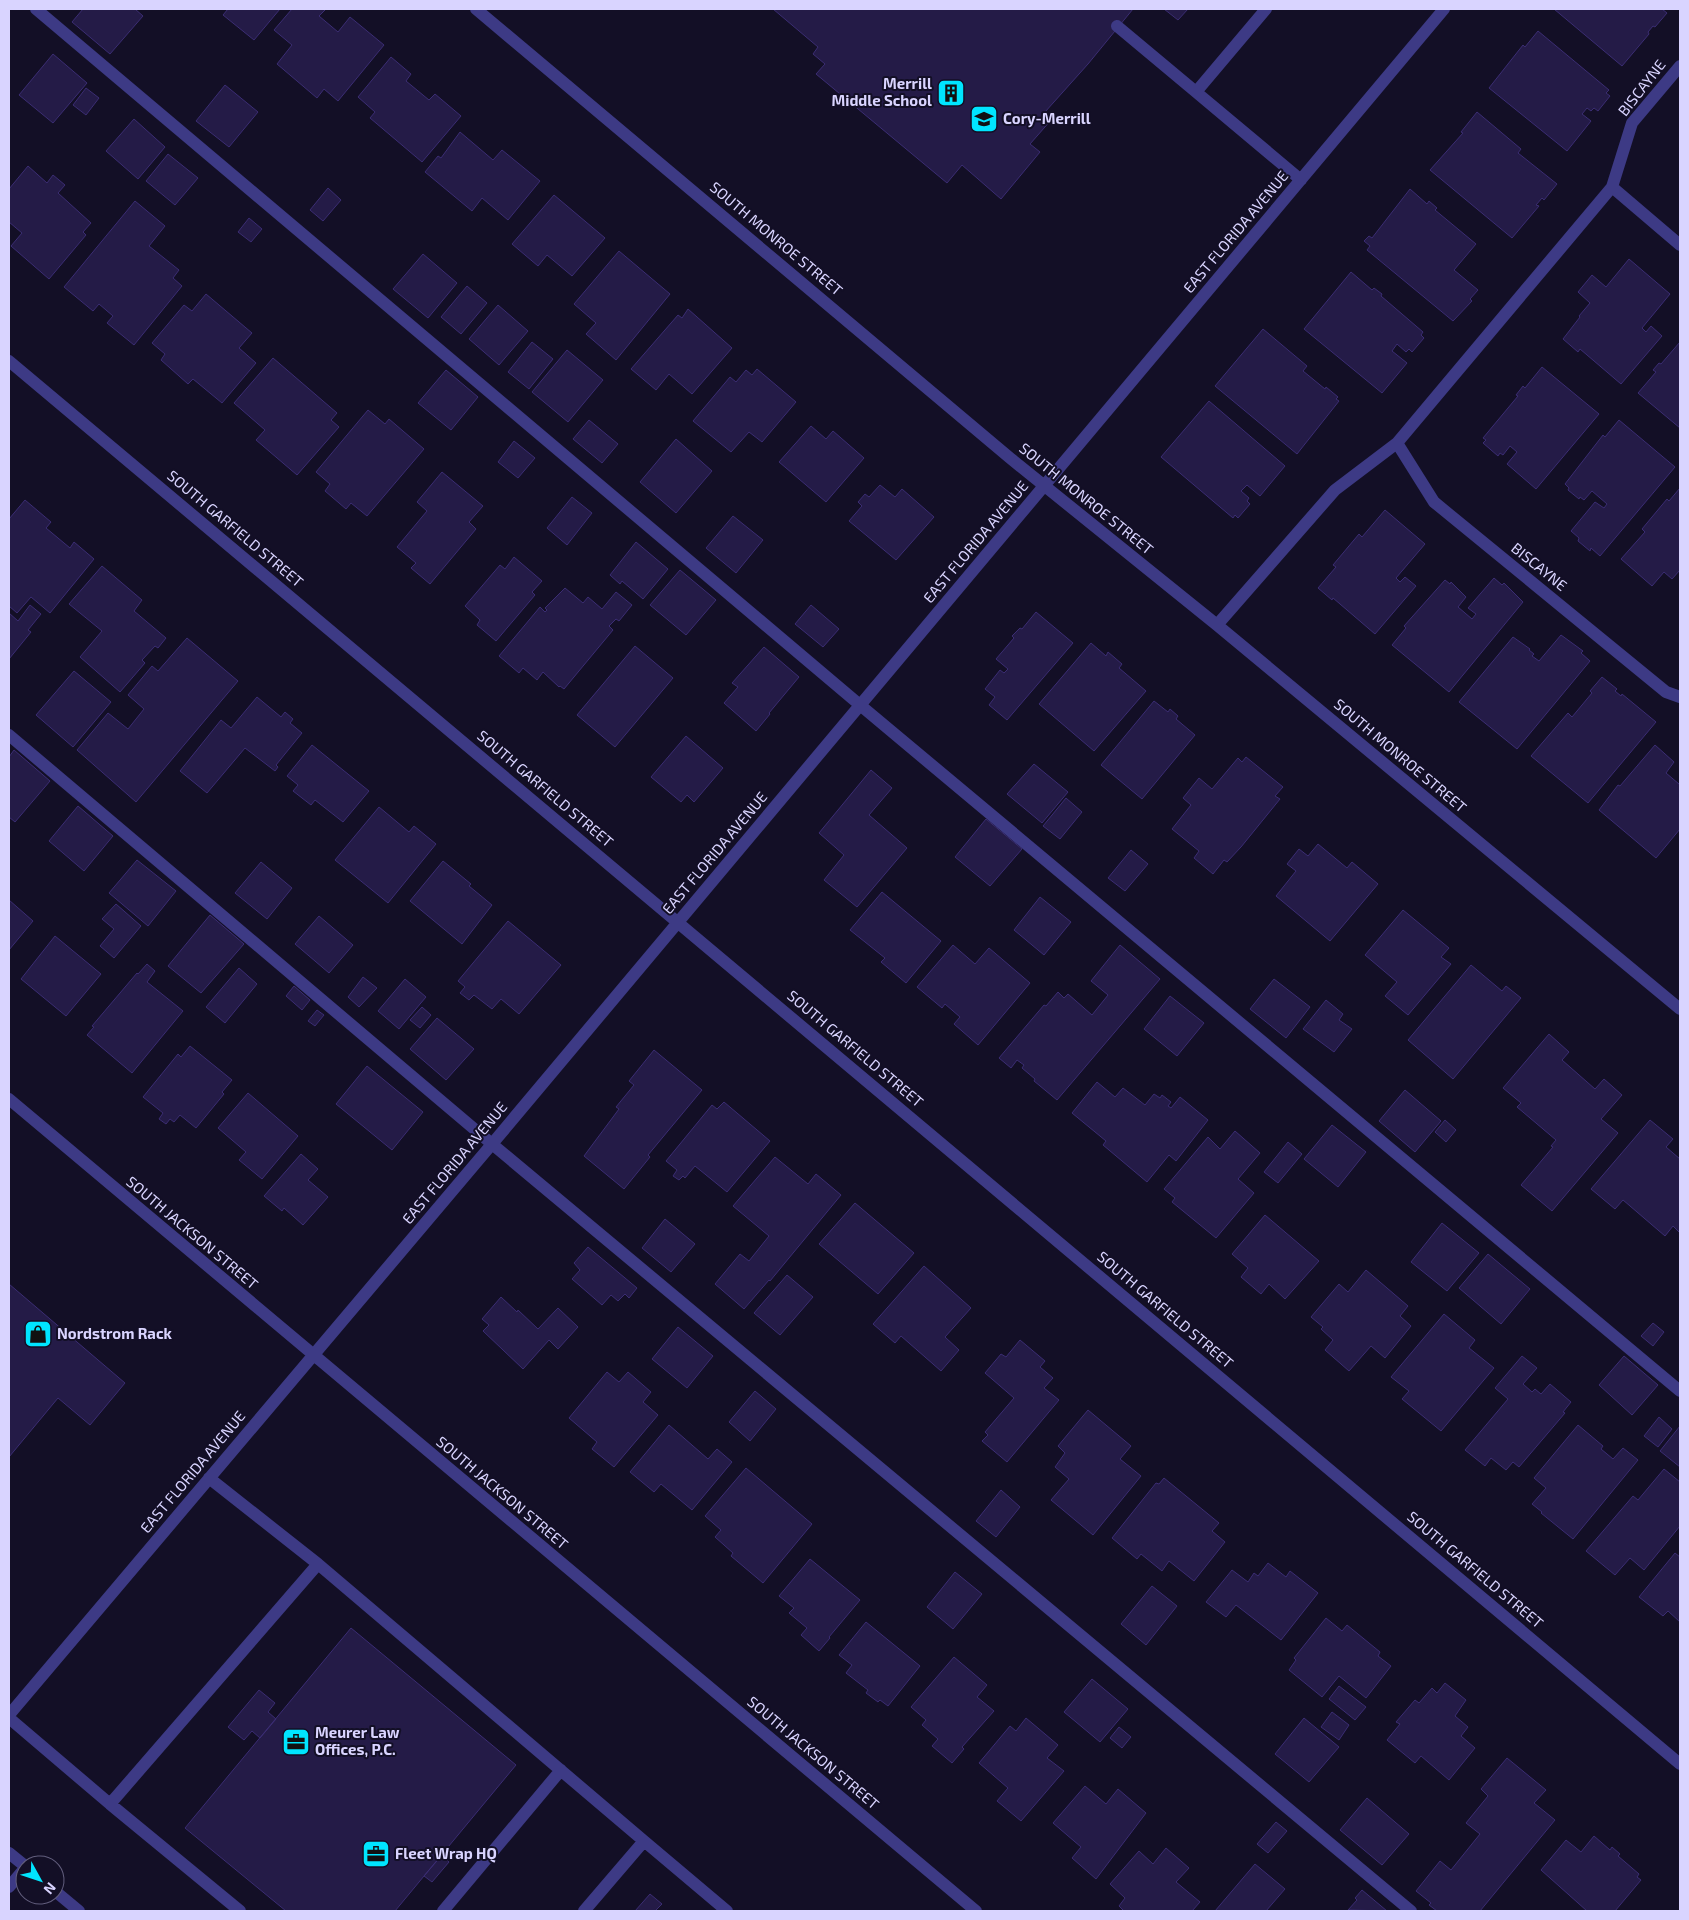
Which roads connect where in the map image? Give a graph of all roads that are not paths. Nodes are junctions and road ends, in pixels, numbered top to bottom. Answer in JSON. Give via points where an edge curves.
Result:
{"nodes":[{"id":1,"x":36,"y":9,"type":"edge"},
{"id":2,"x":476,"y":9,"type":"edge"},
{"id":3,"x":1266,"y":9,"type":"edge"},
{"id":4,"x":1444,"y":9,"type":"edge"},
{"id":5,"x":1117,"y":26,"type":"dead end"},
{"id":6,"x":1680,"y":66,"type":"edge"},
{"id":7,"x":1196,"y":92,"type":"junction"},
{"id":8,"x":1301,"y":180,"type":"junction"},
{"id":9,"x":1612,"y":187,"type":"junction"},
{"id":10,"x":1680,"y":245,"type":"edge"},
{"id":11,"x":9,"y":361,"type":"edge"},
{"id":12,"x":1396,"y":443,"type":"junction"},
{"id":13,"x":1044,"y":486,"type":"junction"},
{"id":14,"x":1217,"y":626,"type":"junction"},
{"id":15,"x":1680,"y":697,"type":"edge"},
{"id":16,"x":860,"y":705,"type":"junction"},
{"id":17,"x":9,"y":736,"type":"edge"},
{"id":18,"x":678,"y":922,"type":"junction"},
{"id":19,"x":1680,"y":1009,"type":"edge"},
{"id":20,"x":9,"y":1099,"type":"edge"},
{"id":21,"x":492,"y":1144,"type":"junction"},
{"id":22,"x":313,"y":1355,"type":"junction"},
{"id":23,"x":1680,"y":1391,"type":"edge"},
{"id":24,"x":209,"y":1478,"type":"junction"},
{"id":25,"x":318,"y":1564,"type":"junction"},
{"id":26,"x":9,"y":1716,"type":"edge"},
{"id":27,"x":1680,"y":1764,"type":"edge"},
{"id":28,"x":561,"y":1770,"type":"junction"},
{"id":29,"x":110,"y":1804,"type":"junction"},
{"id":30,"x":644,"y":1841,"type":"junction"},
{"id":31,"x":65,"y":1899,"type":"edge"},
{"id":32,"x":79,"y":1911,"type":"edge"},
{"id":33,"x":240,"y":1911,"type":"edge"},
{"id":34,"x":443,"y":1911,"type":"edge"},
{"id":35,"x":584,"y":1911,"type":"edge"},
{"id":36,"x":727,"y":1911,"type":"edge"},
{"id":37,"x":976,"y":1911,"type":"edge"},
{"id":38,"x":1411,"y":1911,"type":"edge"}],
"edges":[{"from":1,"to":16,"type":"street"},
{"from":2,"to":13,"type":"street","name":"SOUTH MONROE STREET"},
{"from":3,"to":7,"type":"street"},
{"from":4,"to":8,"type":"street","name":"EAST FLORIDA AVENUE"},
{"from":5,"to":7,"type":"street"},
{"from":6,"to":9,"type":"street","name":"BISCAYNE","via":[[1632,123]]},
{"from":7,"to":8,"type":"street"},
{"from":8,"to":13,"type":"street","name":"EAST FLORIDA AVENUE"},
{"from":9,"to":10,"type":"street"},
{"from":9,"to":12,"type":"street","name":"BISCAYNE"},
{"from":11,"to":18,"type":"street","name":"SOUTH GARFIELD STREET"},
{"from":12,"to":14,"type":"street","name":"BISCAYNE","via":[[1335,490]]},
{"from":12,"to":15,"type":"street","name":"BISCAYNE","via":[[1434,502],[1666,692]]},
{"from":13,"to":14,"type":"street","name":"SOUTH MONROE STREET"},
{"from":13,"to":16,"type":"street","name":"EAST FLORIDA AVENUE"},
{"from":14,"to":19,"type":"street","name":"SOUTH MONROE STREET"},
{"from":16,"to":18,"type":"street","name":"EAST FLORIDA AVENUE"},
{"from":16,"to":23,"type":"street"},
{"from":17,"to":21,"type":"street"},
{"from":18,"to":21,"type":"street","name":"EAST FLORIDA AVENUE"},
{"from":18,"to":27,"type":"street","name":"SOUTH GARFIELD STREET"},
{"from":20,"to":22,"type":"street","name":"SOUTH JACKSON STREET"},
{"from":21,"to":22,"type":"street","name":"EAST FLORIDA AVENUE"},
{"from":21,"to":38,"type":"street"},
{"from":22,"to":24,"type":"street","name":"EAST FLORIDA AVENUE"},
{"from":22,"to":37,"type":"street","name":"SOUTH JACKSON STREET"},
{"from":24,"to":25,"type":"street"},
{"from":24,"to":26,"type":"street","name":"EAST FLORIDA AVENUE"},
{"from":25,"to":28,"type":"street"},
{"from":25,"to":29,"type":"street"},
{"from":26,"to":29,"type":"street"},
{"from":28,"to":30,"type":"street"},
{"from":28,"to":34,"type":"street"},
{"from":29,"to":33,"type":"street"},
{"from":30,"to":35,"type":"street"},
{"from":30,"to":36,"type":"street"},
{"from":31,"to":32,"type":"street"}]}
